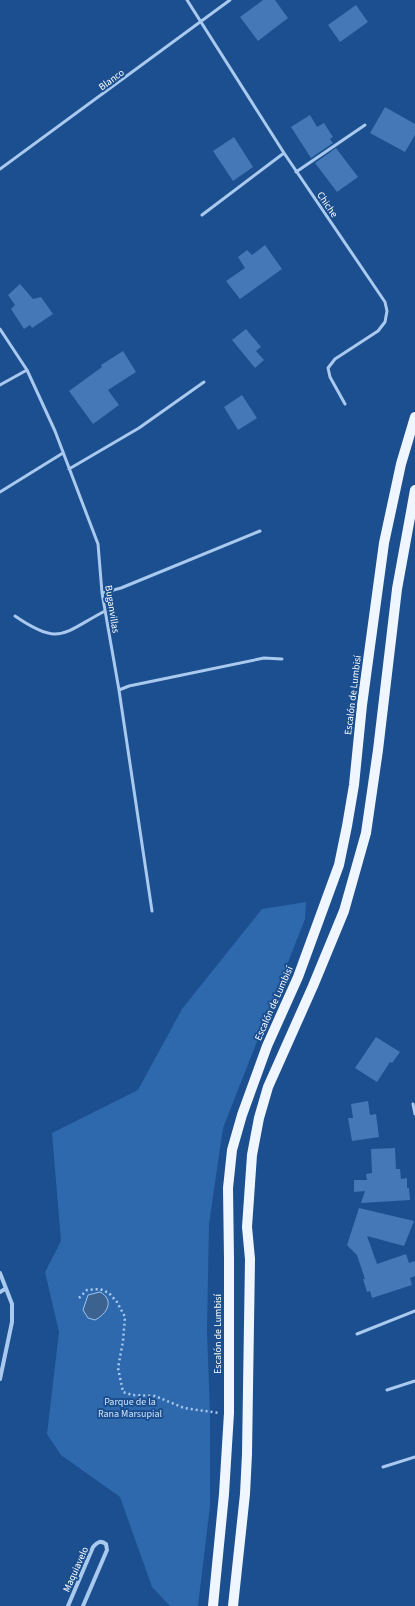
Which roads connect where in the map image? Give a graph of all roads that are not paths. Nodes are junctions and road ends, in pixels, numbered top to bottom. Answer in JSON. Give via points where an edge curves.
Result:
{"nodes":[{"id":1,"x":187,"y":0,"type":"edge"},
{"id":2,"x":230,"y":0,"type":"edge"},
{"id":3,"x":201,"y":22,"type":"junction"},
{"id":4,"x":365,"y":126,"type":"dead end"},
{"id":5,"x":284,"y":153,"type":"junction"},
{"id":6,"x":0,"y":169,"type":"edge"},
{"id":7,"x":296,"y":172,"type":"junction"},
{"id":8,"x":202,"y":215,"type":"dead end"},
{"id":9,"x":0,"y":328,"type":"edge"},
{"id":10,"x":27,"y":370,"type":"junction"},
{"id":11,"x":204,"y":382,"type":"dead end"},
{"id":12,"x":0,"y":385,"type":"edge"},
{"id":13,"x":345,"y":404,"type":"dead end"},
{"id":14,"x":415,"y":417,"type":"edge"},
{"id":15,"x":63,"y":453,"type":"junction"},
{"id":16,"x":69,"y":469,"type":"junction"},
{"id":17,"x":415,"y":490,"type":"edge"},
{"id":18,"x":0,"y":492,"type":"edge"},
{"id":19,"x":260,"y":531,"type":"dead end"},
{"id":20,"x":102,"y":593,"type":"junction"},
{"id":21,"x":105,"y":611,"type":"junction"},
{"id":22,"x":15,"y":616,"type":"dead end"},
{"id":23,"x":282,"y":659,"type":"dead end"},
{"id":24,"x":119,"y":690,"type":"junction"},
{"id":25,"x":152,"y":911,"type":"dead end"},
{"id":26,"x":413,"y":1104,"type":"dead end"},
{"id":27,"x":415,"y":1114,"type":"edge"},
{"id":28,"x":0,"y":1273,"type":"edge"},
{"id":29,"x":5,"y":1289,"type":"junction"},
{"id":30,"x":0,"y":1292,"type":"edge"},
{"id":31,"x":415,"y":1311,"type":"edge"},
{"id":32,"x":356,"y":1334,"type":"dead end"},
{"id":33,"x":0,"y":1379,"type":"edge"},
{"id":34,"x":415,"y":1381,"type":"edge"},
{"id":35,"x":387,"y":1390,"type":"dead end"},
{"id":36,"x":415,"y":1457,"type":"edge"},
{"id":37,"x":383,"y":1467,"type":"dead end"},
{"id":38,"x":68,"y":1606,"type":"edge"},
{"id":39,"x":83,"y":1606,"type":"edge"},
{"id":40,"x":213,"y":1606,"type":"edge"},
{"id":41,"x":233,"y":1606,"type":"edge"}],
"edges":[{"from":1,"to":3,"type":"lane","name":"Chiche"},
{"from":2,"to":3,"type":"lane","name":"Blanco"},
{"from":3,"to":5,"type":"lane","name":"Chiche"},
{"from":3,"to":6,"type":"lane","name":"Blanco"},
{"from":4,"to":7,"type":"lane"},
{"from":5,"to":7,"type":"lane","name":"Chiche"},
{"from":5,"to":8,"type":"lane"},
{"from":7,"to":13,"type":"lane","name":"Chiche","via":[[385,302],[387,311],[385,322],[378,331],[330,364],[330,378]]},
{"from":9,"to":10,"type":"lane","name":"Buganvillas"},
{"from":10,"to":12,"type":"lane"},
{"from":10,"to":15,"type":"lane","name":"Buganvillas"},
{"from":11,"to":16,"type":"lane","via":[[139,428]]},
{"from":14,"to":40,"type":"main road","name":"Escalón de Lumbisí","via":[[401,464],[384,543],[354,785],[339,865],[298,977],[267,1046],[232,1150],[228,1188],[229,1413]]},
{"from":15,"to":16,"type":"lane","name":"Buganvillas"},
{"from":15,"to":18,"type":"lane"},
{"from":16,"to":20,"type":"lane","name":"Buganvillas","via":[[98,544]]},
{"from":17,"to":41,"type":"main road","via":[[397,589],[366,833],[344,911],[314,986],[268,1087],[252,1154],[247,1227],[250,1259],[247,1454]]},
{"from":19,"to":20,"type":"lane","via":[[121,588]]},
{"from":20,"to":21,"type":"lane","name":"Buganvillas"},
{"from":21,"to":22,"type":"lane","via":[[63,634],[31,628]]},
{"from":21,"to":24,"type":"lane","name":"Buganvillas"},
{"from":23,"to":24,"type":"lane","via":[[264,658]]},
{"from":24,"to":25,"type":"lane","name":"Buganvillas"},
{"from":26,"to":27,"type":"lane"},
{"from":28,"to":29,"type":"street"},
{"from":29,"to":30,"type":"street"},
{"from":29,"to":33,"type":"street","via":[[12,1304],[12,1322]]},
{"from":31,"to":32,"type":"lane"},
{"from":34,"to":35,"type":"lane"},
{"from":36,"to":37,"type":"lane"},
{"from":38,"to":39,"type":"street","name":"Maquiavelo","via":[[93,1547],[102,1542],[106,1544],[107,1550]]}]}
